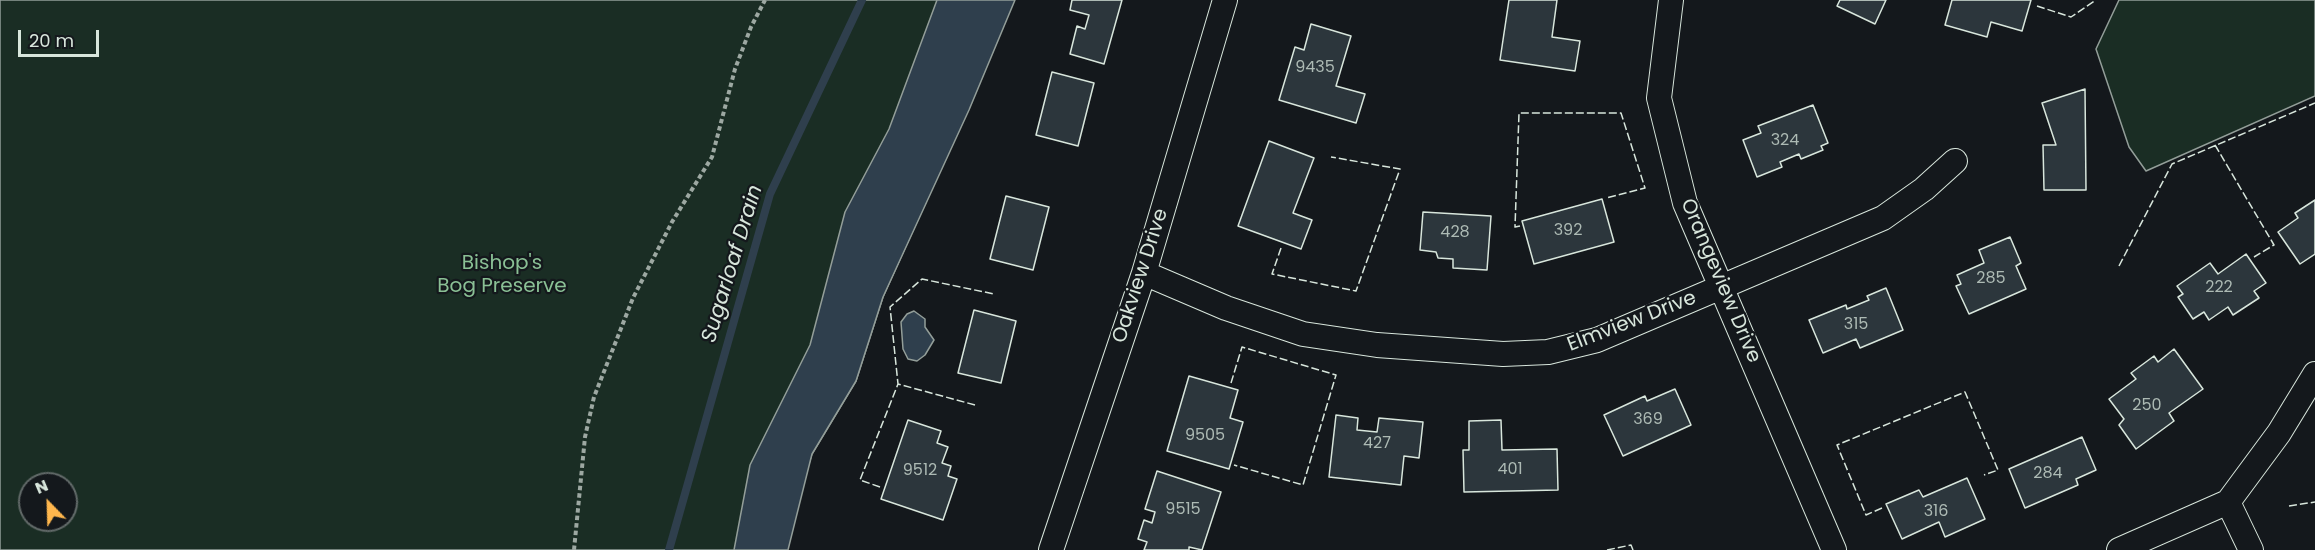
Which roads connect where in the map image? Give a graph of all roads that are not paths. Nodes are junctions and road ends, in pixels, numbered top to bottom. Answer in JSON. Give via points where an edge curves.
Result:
{"nodes":[{"id":1,"x":1225,"y":0,"type":"edge"},
{"id":2,"x":1671,"y":0,"type":"edge"},
{"id":3,"x":1955,"y":161,"type":"dead end"},
{"id":4,"x":1144,"y":273,"type":"junction"},
{"id":5,"x":1721,"y":287,"type":"junction"},
{"id":6,"x":2315,"y":374,"type":"edge"},
{"id":7,"x":2228,"y":502,"type":"junction"},
{"id":8,"x":1051,"y":550,"type":"edge"},
{"id":9,"x":1834,"y":550,"type":"edge"},
{"id":10,"x":2119,"y":550,"type":"edge"},
{"id":11,"x":2251,"y":550,"type":"edge"}],
"edges":[{"from":1,"to":4,"type":"street","name":"Oakview Drive"},
{"from":2,"to":5,"type":"street","name":"Orangeview Drive","via":[[1659,98],[1685,203]]},
{"from":3,"to":5,"type":"street","name":"Elmview Drive","via":[[1883,218]]},
{"from":4,"to":5,"type":"street","name":"Elmview Drive","via":[[1226,308],[1304,334],[1377,345],[1503,354],[1548,352],[1597,340]]},
{"from":4,"to":8,"type":"street","name":"Oakview Drive"},
{"from":5,"to":9,"type":"street","name":"Orangeview Drive"},
{"from":6,"to":7,"type":"street","via":[[2279,433]]},
{"from":7,"to":10,"type":"street"},
{"from":7,"to":11,"type":"street"}]}
